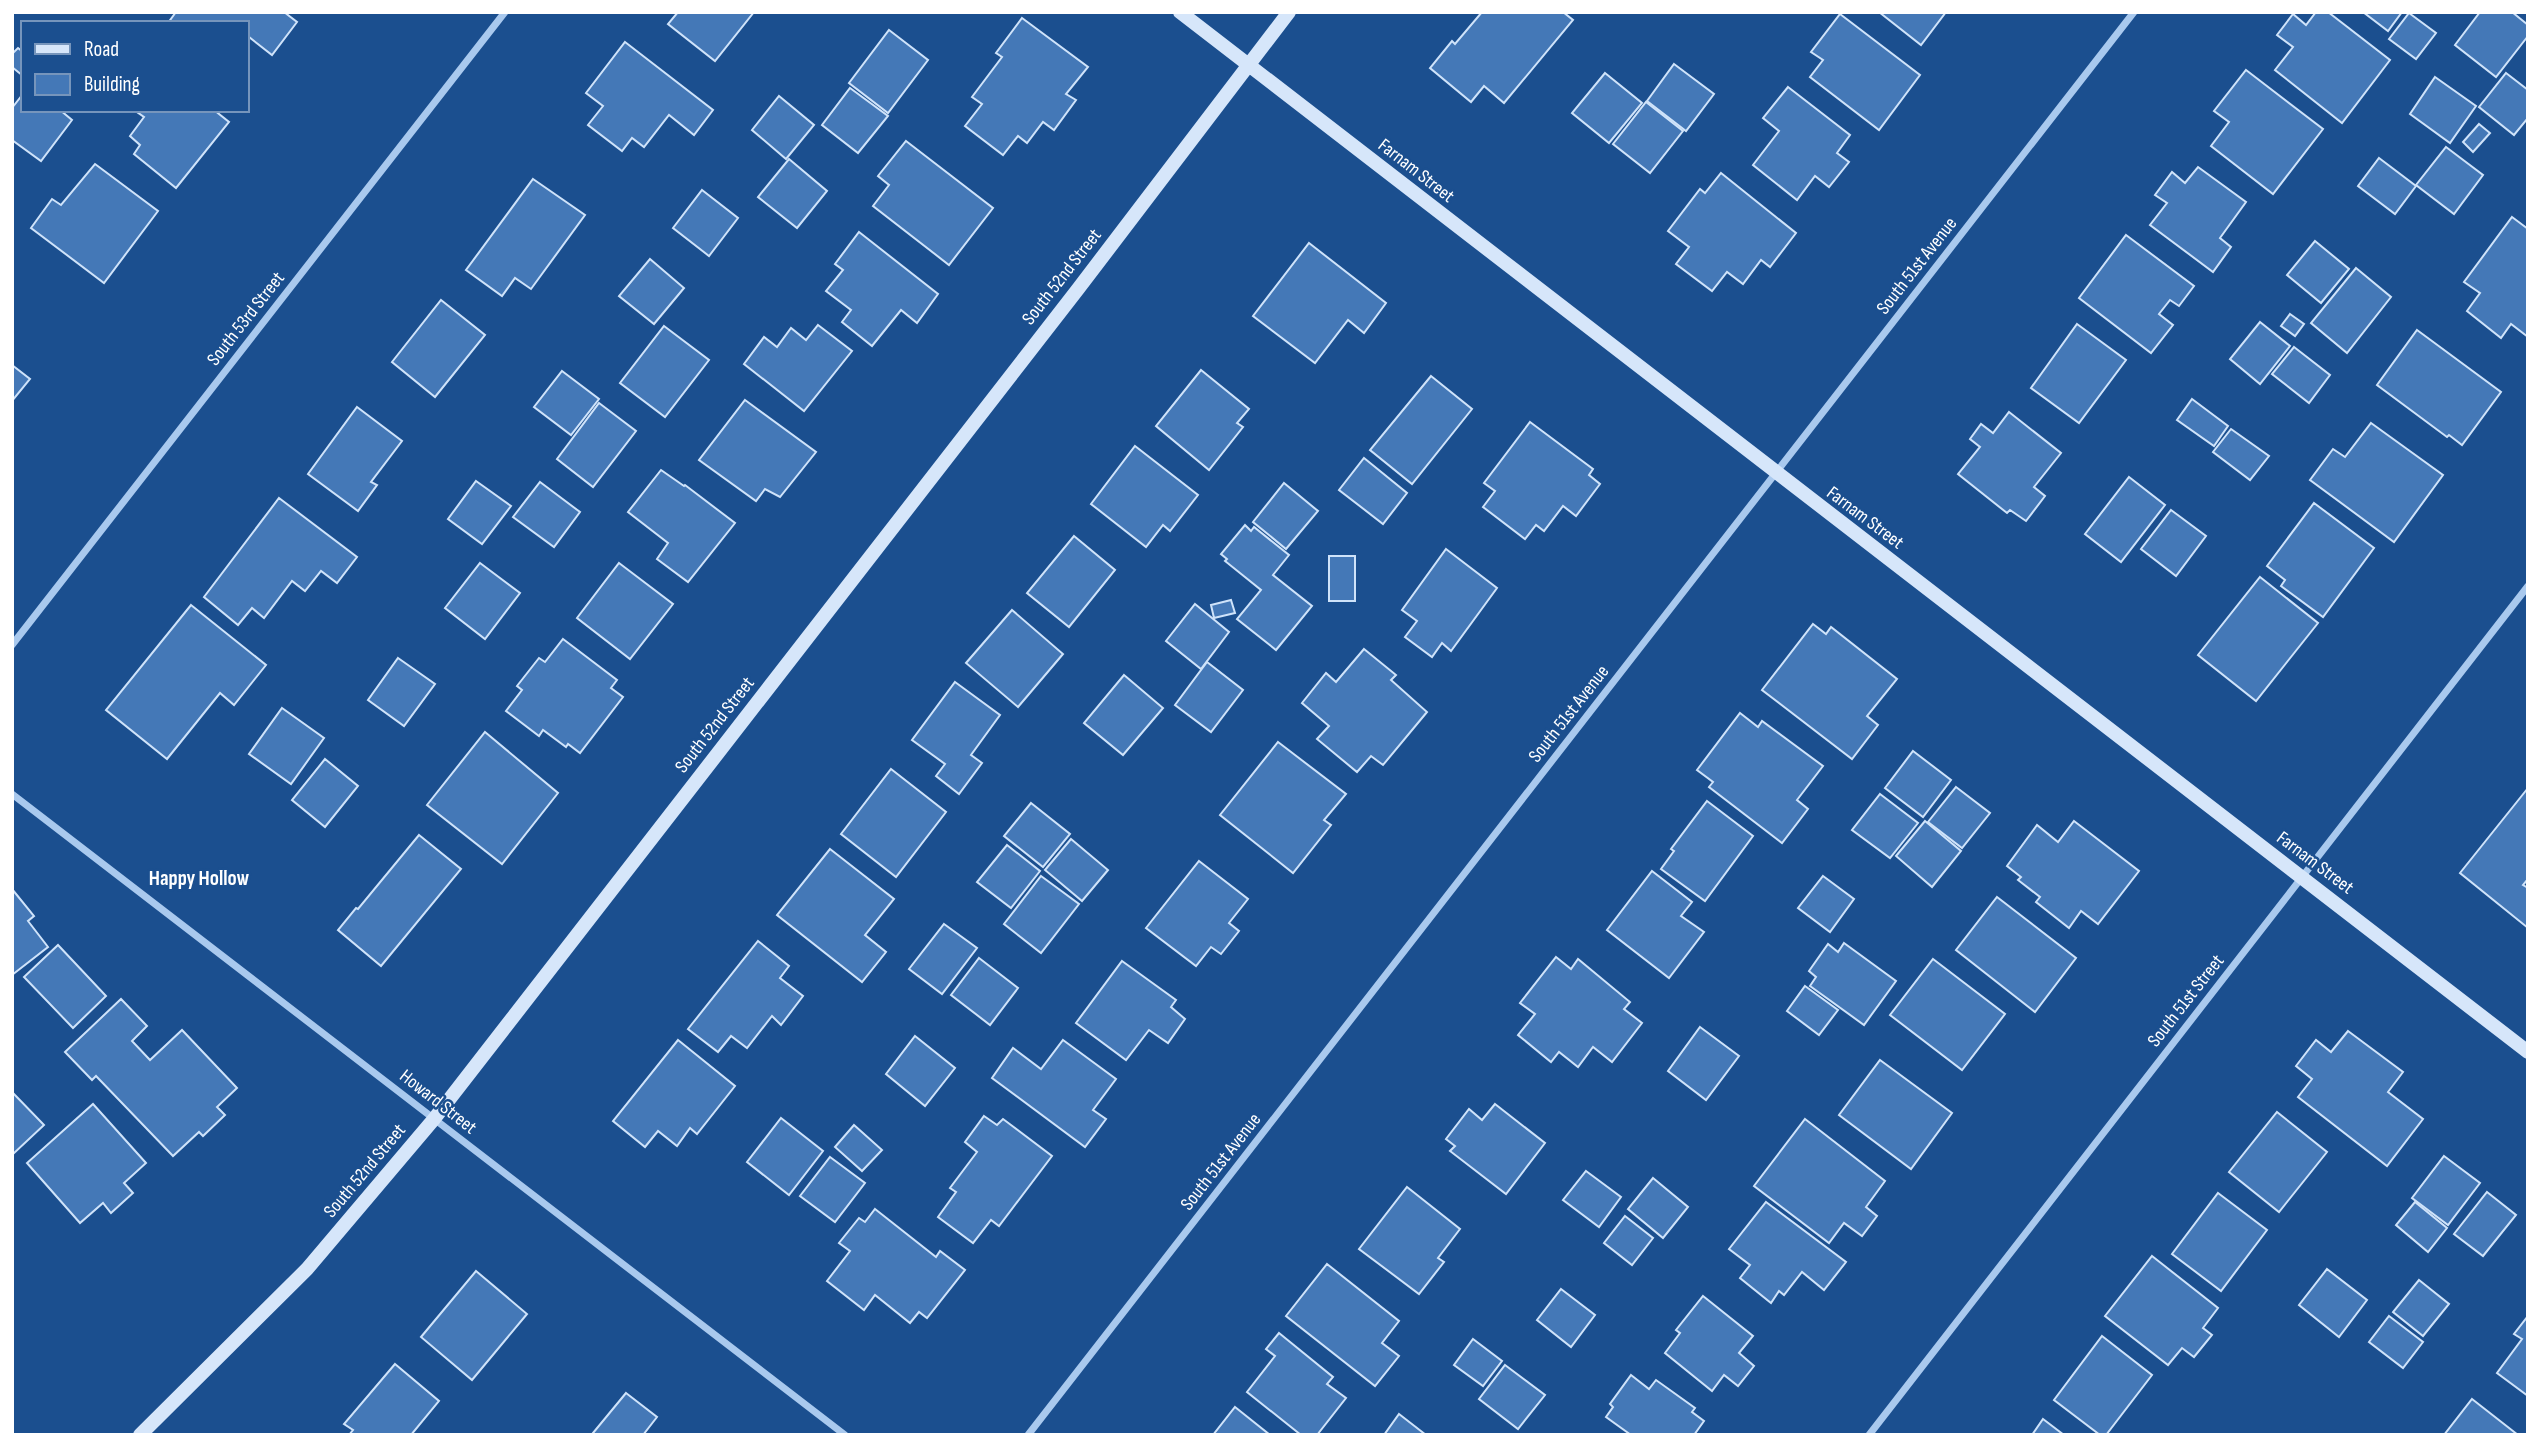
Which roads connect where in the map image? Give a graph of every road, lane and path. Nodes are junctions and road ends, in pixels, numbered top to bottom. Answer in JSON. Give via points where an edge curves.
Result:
{"nodes":[{"id":1,"x":505,"y":12,"type":"edge"},
{"id":2,"x":1180,"y":12,"type":"edge"},
{"id":3,"x":1289,"y":12,"type":"edge"},
{"id":4,"x":2134,"y":12,"type":"edge"},
{"id":5,"x":1248,"y":65,"type":"junction"},
{"id":6,"x":1776,"y":474,"type":"junction"},
{"id":7,"x":2528,"y":586,"type":"edge"},
{"id":8,"x":12,"y":645,"type":"edge"},
{"id":9,"x":12,"y":794,"type":"edge"},
{"id":10,"x":2301,"y":877,"type":"junction"},
{"id":11,"x":2528,"y":1052,"type":"edge"},
{"id":12,"x":434,"y":1119,"type":"junction"},
{"id":13,"x":140,"y":1435,"type":"edge"},
{"id":14,"x":845,"y":1435,"type":"edge"},
{"id":15,"x":1028,"y":1435,"type":"edge"},
{"id":16,"x":1869,"y":1435,"type":"edge"}],
"edges":[{"from":1,"to":8,"type":"street","name":"South 53rd Street"},
{"from":2,"to":5,"type":"street","name":"Farnam Street"},
{"from":3,"to":5,"type":"street","name":"South 52nd Street"},
{"from":4,"to":6,"type":"street","name":"South 51st Avenue"},
{"from":5,"to":6,"type":"street","name":"Farnam Street"},
{"from":5,"to":12,"type":"street","name":"South 52nd Street"},
{"from":6,"to":10,"type":"street","name":"Farnam Street"},
{"from":6,"to":15,"type":"street","name":"South 51st Avenue"},
{"from":7,"to":10,"type":"street","name":"South 51st Street"},
{"from":9,"to":12,"type":"street","name":"Howard Street"},
{"from":10,"to":11,"type":"street","name":"Farnam Street"},
{"from":10,"to":16,"type":"street","name":"South 51st Street"},
{"from":12,"to":13,"type":"street","name":"South 52nd Street","via":[[307,1269]]},
{"from":12,"to":14,"type":"street","name":"Howard Street"}]}
